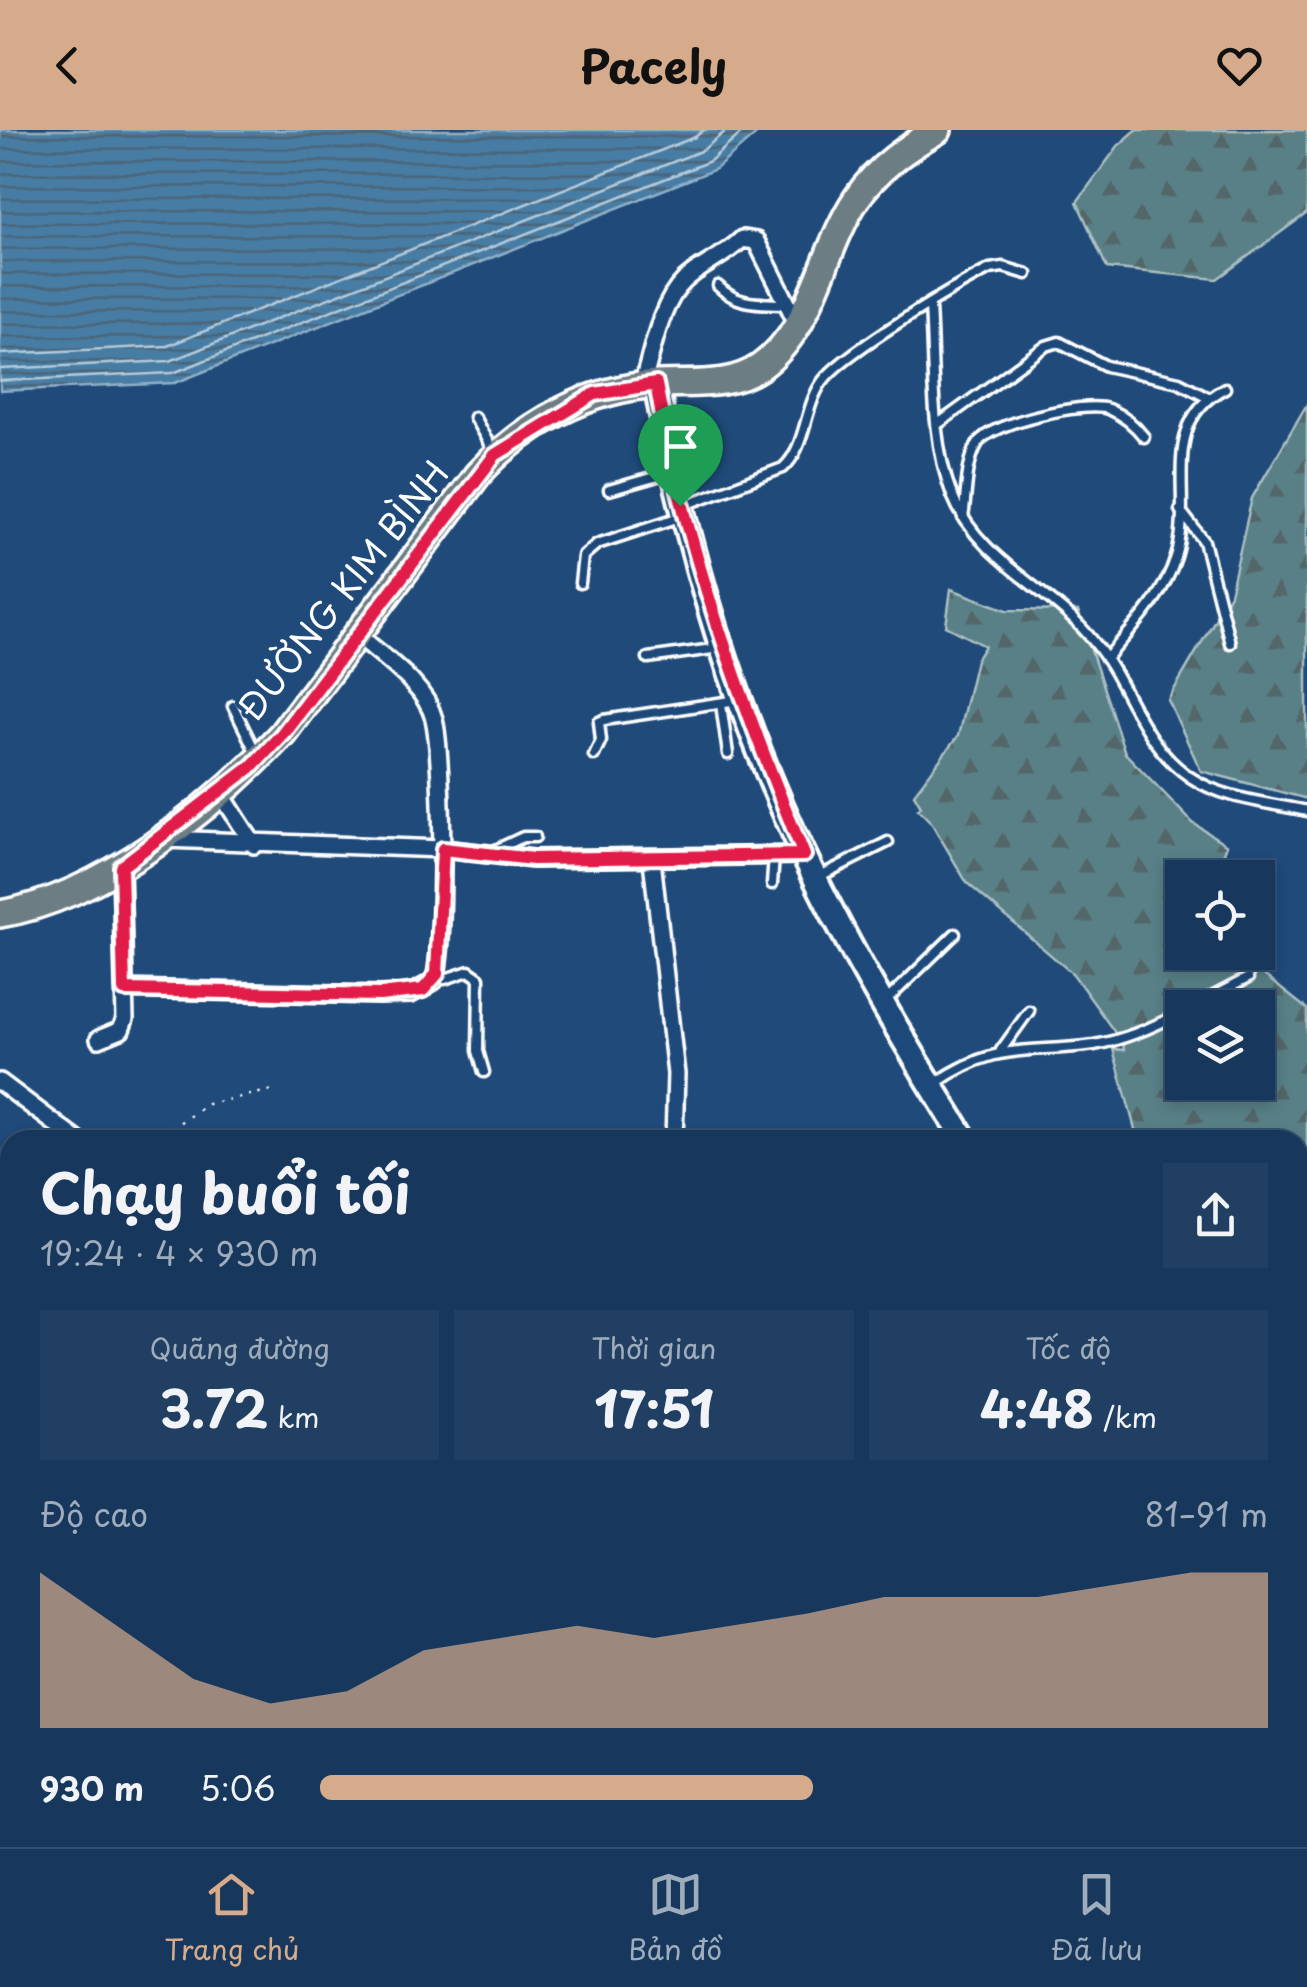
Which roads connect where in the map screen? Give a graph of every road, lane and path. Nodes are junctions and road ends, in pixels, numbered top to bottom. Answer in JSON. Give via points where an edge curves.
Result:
{"nodes":[{"id":1,"x":938,"y":130,"type":"edge"},
{"id":2,"x":1027,"y":274,"type":"dead end"},
{"id":3,"x":718,"y":286,"type":"dead end"},
{"id":4,"x":930,"y":307,"type":"junction"},
{"id":5,"x":792,"y":314,"type":"junction"},
{"id":6,"x":649,"y":385,"type":"junction"},
{"id":7,"x":1225,"y":388,"type":"dead end"},
{"id":8,"x":1208,"y":396,"type":"junction"},
{"id":9,"x":474,"y":417,"type":"dead end"},
{"id":10,"x":938,"y":424,"type":"junction"},
{"id":11,"x":1144,"y":437,"type":"dead end"},
{"id":12,"x":495,"y":455,"type":"junction"},
{"id":13,"x":672,"y":472,"type":"junction"},
{"id":14,"x":609,"y":490,"type":"dead end"},
{"id":15,"x":1180,"y":510,"type":"junction"},
{"id":16,"x":682,"y":511,"type":"junction"},
{"id":17,"x":964,"y":518,"type":"junction"},
{"id":18,"x":580,"y":583,"type":"dead end"},
{"id":19,"x":357,"y":634,"type":"junction"},
{"id":20,"x":1230,"y":643,"type":"dead end"},
{"id":21,"x":724,"y":647,"type":"junction"},
{"id":22,"x":648,"y":658,"type":"dead end"},
{"id":23,"x":1106,"y":659,"type":"junction"},
{"id":24,"x":732,"y":702,"type":"junction"},
{"id":25,"x":233,"y":706,"type":"dead end"},
{"id":26,"x":594,"y":754,"type":"dead end"},
{"id":27,"x":728,"y":754,"type":"dead end"},
{"id":28,"x":258,"y":759,"type":"junction"},
{"id":29,"x":220,"y":792,"type":"junction"},
{"id":30,"x":1307,"y":811,"type":"edge"},
{"id":31,"x":535,"y":836,"type":"dead end"},
{"id":32,"x":159,"y":838,"type":"junction"},
{"id":33,"x":888,"y":842,"type":"dead end"},
{"id":34,"x":254,"y":845,"type":"junction"},
{"id":35,"x":443,"y":849,"type":"junction"},
{"id":36,"x":487,"y":854,"type":"junction"},
{"id":37,"x":804,"y":855,"type":"junction"},
{"id":38,"x":774,"y":856,"type":"junction"},
{"id":39,"x":652,"y":860,"type":"junction"},
{"id":40,"x":121,"y":867,"type":"junction"},
{"id":41,"x":816,"y":878,"type":"junction"},
{"id":42,"x":772,"y":884,"type":"dead end"},
{"id":43,"x":0,"y":914,"type":"edge"},
{"id":44,"x":955,"y":934,"type":"dead end"},
{"id":45,"x":437,"y":974,"type":"junction"},
{"id":46,"x":1248,"y":978,"type":"dead end"},
{"id":47,"x":124,"y":990,"type":"junction"},
{"id":48,"x":1225,"y":990,"type":"edge"},
{"id":49,"x":883,"y":1004,"type":"junction"},
{"id":50,"x":1029,"y":1011,"type":"dead end"},
{"id":51,"x":1165,"y":1018,"type":"edge"},
{"id":52,"x":99,"y":1039,"type":"dead end"},
{"id":53,"x":1001,"y":1050,"type":"junction"},
{"id":54,"x":484,"y":1072,"type":"dead end"},
{"id":55,"x":0,"y":1082,"type":"edge"},
{"id":56,"x":932,"y":1086,"type":"junction"},
{"id":57,"x":273,"y":1090,"type":"dead end"},
{"id":58,"x":64,"y":1130,"type":"edge"},
{"id":59,"x":170,"y":1130,"type":"edge"},
{"id":60,"x":674,"y":1130,"type":"edge"},
{"id":61,"x":959,"y":1130,"type":"edge"}],
"edges":[{"from":1,"to":5,"type":"main road","name":"ĐƯỜNG KIM BÌNH","via":[[898,156],[856,199]]},
{"from":2,"to":4,"type":"lane","via":[[990,269]]},
{"from":3,"to":5,"type":"lane","via":[[730,298]]},
{"from":4,"to":10,"type":"lane"},
{"from":4,"to":16,"type":"lane","via":[[828,376],[783,468]]},
{"from":5,"to":6,"type":"main road","name":"ĐƯỜNG KIM BÌNH","via":[[770,360],[732,380]]},
{"from":5,"to":6,"type":"street","via":[[756,242],[742,239],[680,284],[667,308]]},
{"from":6,"to":12,"type":"main road","name":"ĐƯỜNG KIM BÌNH","via":[[595,394]]},
{"from":6,"to":13,"type":"street"},
{"from":7,"to":8,"type":"lane"},
{"from":8,"to":10,"type":"lane","via":[[1179,382],[1106,366],[1059,342]]},
{"from":8,"to":15,"type":"lane","via":[[1184,432]]},
{"from":9,"to":12,"type":"lane"},
{"from":10,"to":17,"type":"lane","via":[[941,456]]},
{"from":11,"to":17,"type":"lane","via":[[1136,426],[1090,406],[998,428],[979,440],[971,460]]},
{"from":12,"to":19,"type":"main road","name":"ĐƯỜNG KIM BÌNH"},
{"from":13,"to":14,"type":"lane"},
{"from":13,"to":16,"type":"street"},
{"from":15,"to":20,"type":"lane","via":[[1204,541]]},
{"from":15,"to":23,"type":"lane","via":[[1178,554],[1164,588]]},
{"from":16,"to":18,"type":"lane","via":[[597,544],[583,556]]},
{"from":16,"to":21,"type":"street"},
{"from":17,"to":23,"type":"lane","via":[[992,553],[1094,640]]},
{"from":19,"to":28,"type":"main road","name":"ĐƯỜNG KIM BÌNH"},
{"from":19,"to":35,"type":"street","via":[[417,689],[434,718]]},
{"from":21,"to":22,"type":"lane"},
{"from":21,"to":24,"type":"street"},
{"from":23,"to":30,"type":"lane","via":[[1136,719],[1192,778]]},
{"from":24,"to":26,"type":"lane","via":[[604,720]]},
{"from":24,"to":27,"type":"lane"},
{"from":24,"to":37,"type":"street"},
{"from":25,"to":28,"type":"lane"},
{"from":28,"to":29,"type":"main road","name":"ĐƯỜNG KIM BÌNH"},
{"from":29,"to":32,"type":"main road","name":"ĐƯỜNG KIM BÌNH"},
{"from":29,"to":34,"type":"street"},
{"from":31,"to":36,"type":"lane"},
{"from":32,"to":34,"type":"street"},
{"from":32,"to":40,"type":"main road","name":"ĐƯỜNG KIM BÌNH"},
{"from":33,"to":41,"type":"lane"},
{"from":34,"to":35,"type":"street"},
{"from":35,"to":36,"type":"street"},
{"from":35,"to":45,"type":"street"},
{"from":36,"to":39,"type":"street"},
{"from":37,"to":38,"type":"street"},
{"from":37,"to":41,"type":"street"},
{"from":38,"to":39,"type":"street"},
{"from":38,"to":42,"type":"lane"},
{"from":39,"to":60,"type":"street","via":[[676,1074]]},
{"from":40,"to":43,"type":"main road","name":"ĐƯỜNG KIM BÌNH","via":[[27,910]]},
{"from":40,"to":47,"type":"street"},
{"from":41,"to":49,"type":"street"},
{"from":44,"to":49,"type":"lane"},
{"from":45,"to":47,"type":"street","via":[[411,994]]},
{"from":45,"to":54,"type":"lane","via":[[445,979],[469,971],[479,978]]},
{"from":46,"to":48,"type":"lane"},
{"from":47,"to":52,"type":"street","via":[[122,1030]]},
{"from":49,"to":56,"type":"street"},
{"from":50,"to":53,"type":"lane"},
{"from":51,"to":53,"type":"lane","via":[[1097,1044]]},
{"from":53,"to":56,"type":"lane","via":[[964,1063]]},
{"from":55,"to":58,"type":"street"},
{"from":56,"to":61,"type":"street"},
{"from":57,"to":59,"type":"path","via":[[208,1104]]}]}
